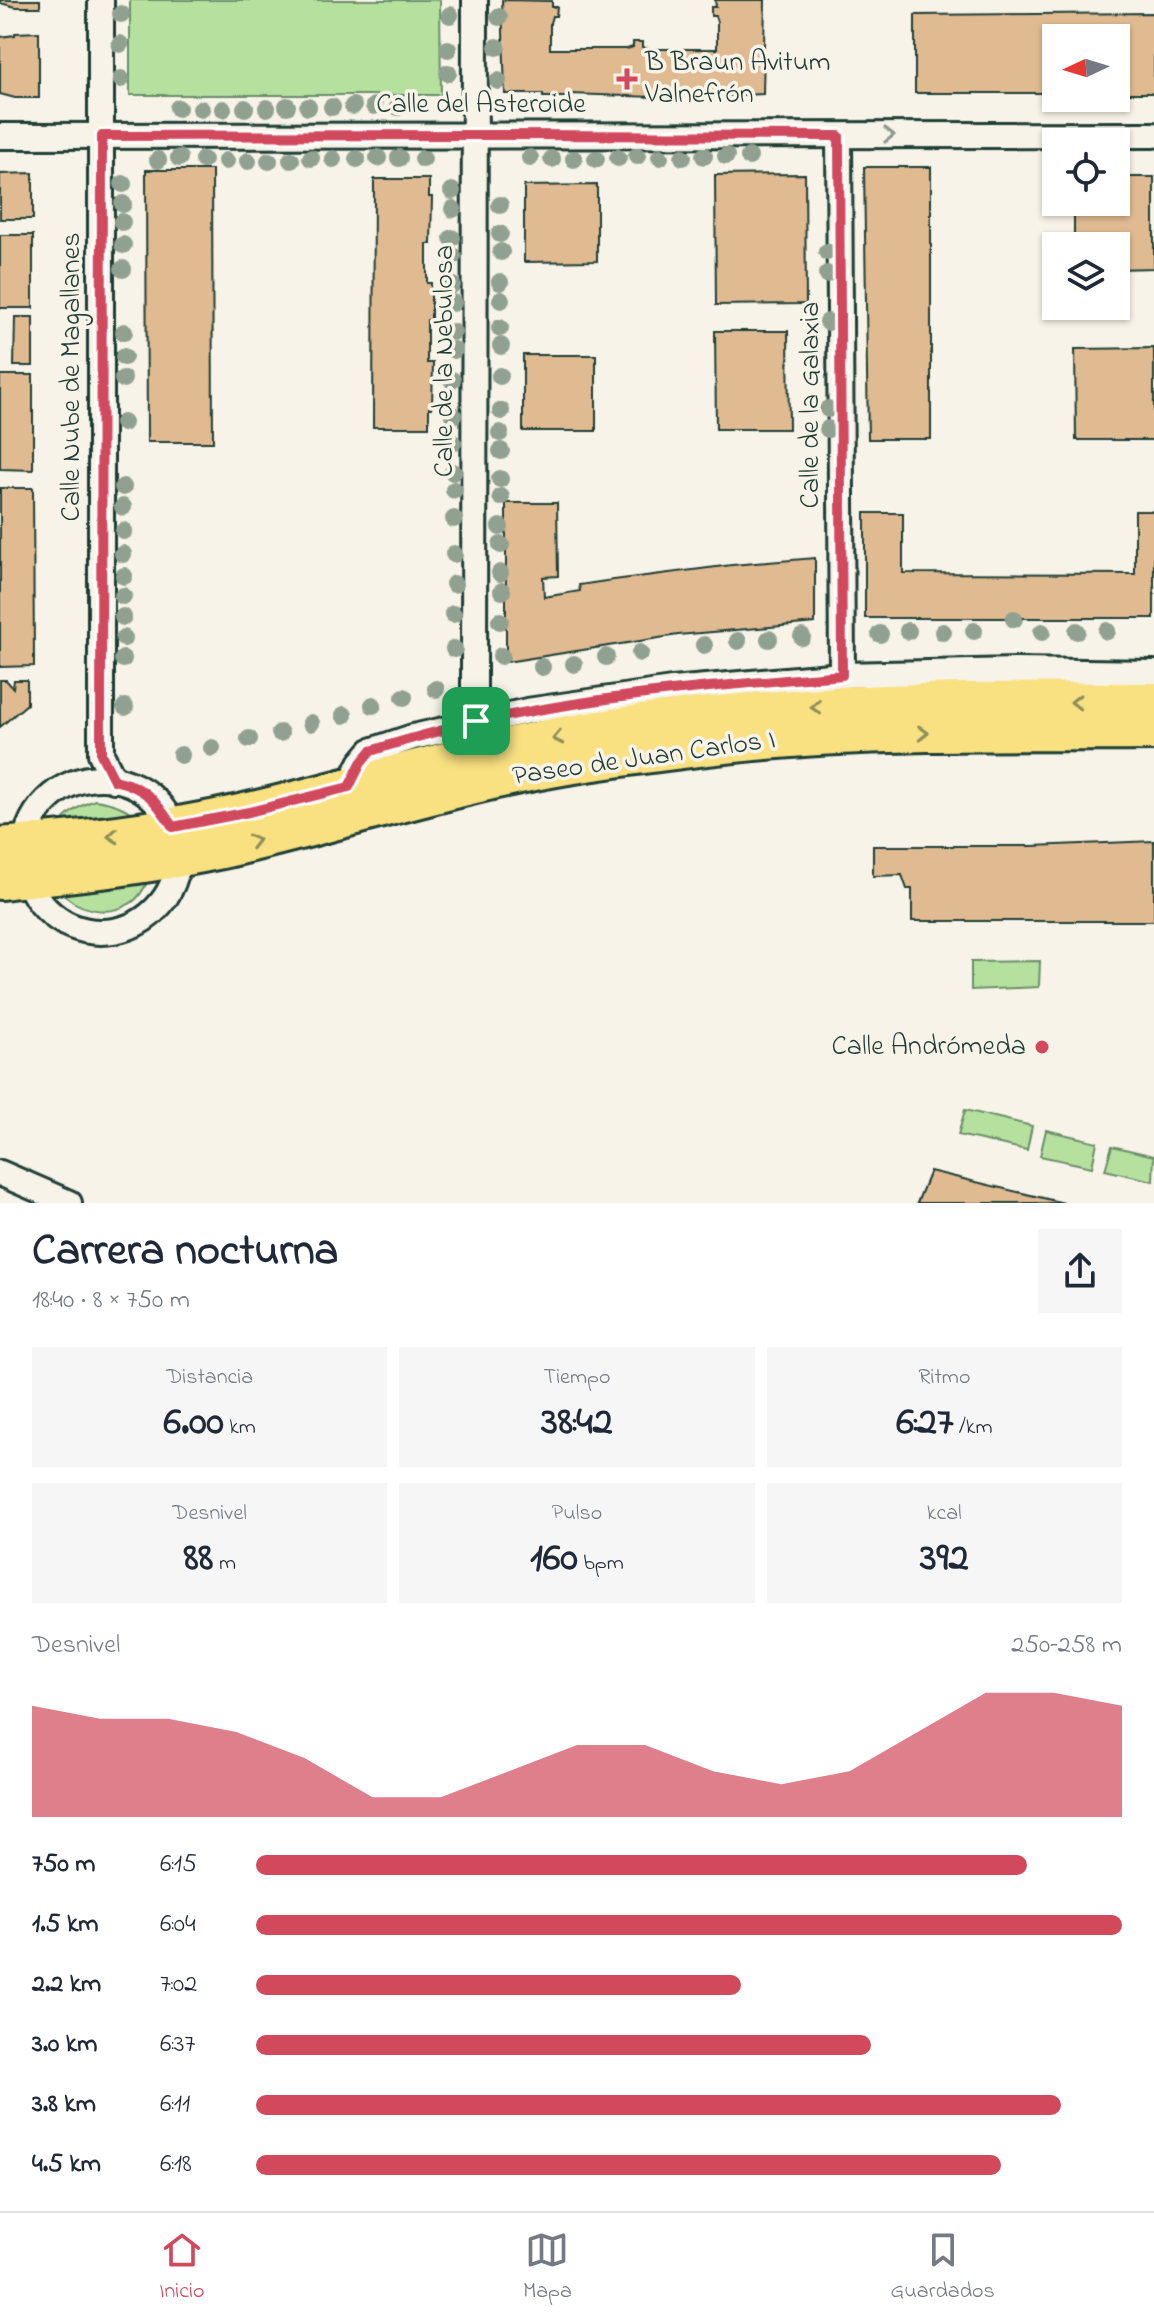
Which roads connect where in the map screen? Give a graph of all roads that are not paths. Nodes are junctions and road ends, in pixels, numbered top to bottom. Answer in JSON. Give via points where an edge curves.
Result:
{"nodes":[{"id":1,"x":101,"y":0,"type":"edge"},
{"id":2,"x":475,"y":0,"type":"edge"},
{"id":3,"x":475,"y":135,"type":"junction"},
{"id":4,"x":1154,"y":135,"type":"edge"},
{"id":5,"x":0,"y":136,"type":"edge"},
{"id":6,"x":102,"y":136,"type":"junction"},
{"id":7,"x":839,"y":136,"type":"junction"},
{"id":8,"x":1154,"y":673,"type":"edge"},
{"id":9,"x":842,"y":675,"type":"junction"},
{"id":10,"x":1154,"y":702,"type":"edge"},
{"id":11,"x":476,"y":721,"type":"junction"},
{"id":12,"x":1154,"y":731,"type":"edge"},
{"id":13,"x":101,"y":754,"type":"junction"},
{"id":14,"x":82,"y":780,"type":"junction"},
{"id":15,"x":114,"y":780,"type":"junction"},
{"id":16,"x":349,"y":787,"type":"junction"},
{"id":17,"x":175,"y":842,"type":"junction"},
{"id":18,"x":13,"y":862,"type":"edge"},
{"id":19,"x":0,"y":1173,"type":"edge"},
{"id":20,"x":69,"y":1203,"type":"edge"}],
"edges":[{"from":1,"to":6,"type":"street","name":"Calle Nube de Magallanes"},
{"from":2,"to":3,"type":"street","name":"Calle de la Nebulosa"},
{"from":3,"to":6,"type":"street","name":"Calle del Asteroide"},
{"from":3,"to":7,"type":"street","name":"Calle del Asteroide"},
{"from":3,"to":11,"type":"street","name":"Calle de la Nebulosa"},
{"from":7,"to":4,"type":"street","name":"Calle del Asteroide","one_way":true},
{"from":5,"to":6,"type":"street","name":"Calle del Asteroide"},
{"from":6,"to":13,"type":"street","name":"Calle Nube de Magallanes"},
{"from":7,"to":9,"type":"street","name":"Calle de la Galaxia"},
{"from":8,"to":9,"type":"street"},
{"from":9,"to":11,"type":"street","via":[[672,690]]},
{"from":10,"to":16,"type":"main road","name":"Paseo de Juan Carlos I","one_way":true,"via":[[845,705],[695,716],[584,732]]},
{"from":11,"to":16,"type":"street","via":[[371,751]]},
{"from":17,"to":12,"type":"main road","name":"Paseo de Juan Carlos I","one_way":true,"via":[[584,762],[703,747],[876,734]]},
{"from":13,"to":14,"type":"street"},
{"from":13,"to":15,"type":"street","name":"Calle Nube de Magallanes"},
{"from":14,"to":15,"type":"street"},
{"from":14,"to":18,"type":"street","via":[[40,808]]},
{"from":15,"to":17,"type":"street","via":[[151,796]]},
{"from":16,"to":17,"type":"main road","name":"Paseo de Juan Carlos I","via":[[249,812]]},
{"from":17,"to":18,"type":"main road","name":"Paseo de Juan Carlos I","via":[[117,868]]},
{"from":17,"to":18,"type":"street","via":[[174,882],[164,900],[126,928],[96,932],[64,923],[45,908]]},
{"from":19,"to":20,"type":"street"}]}
